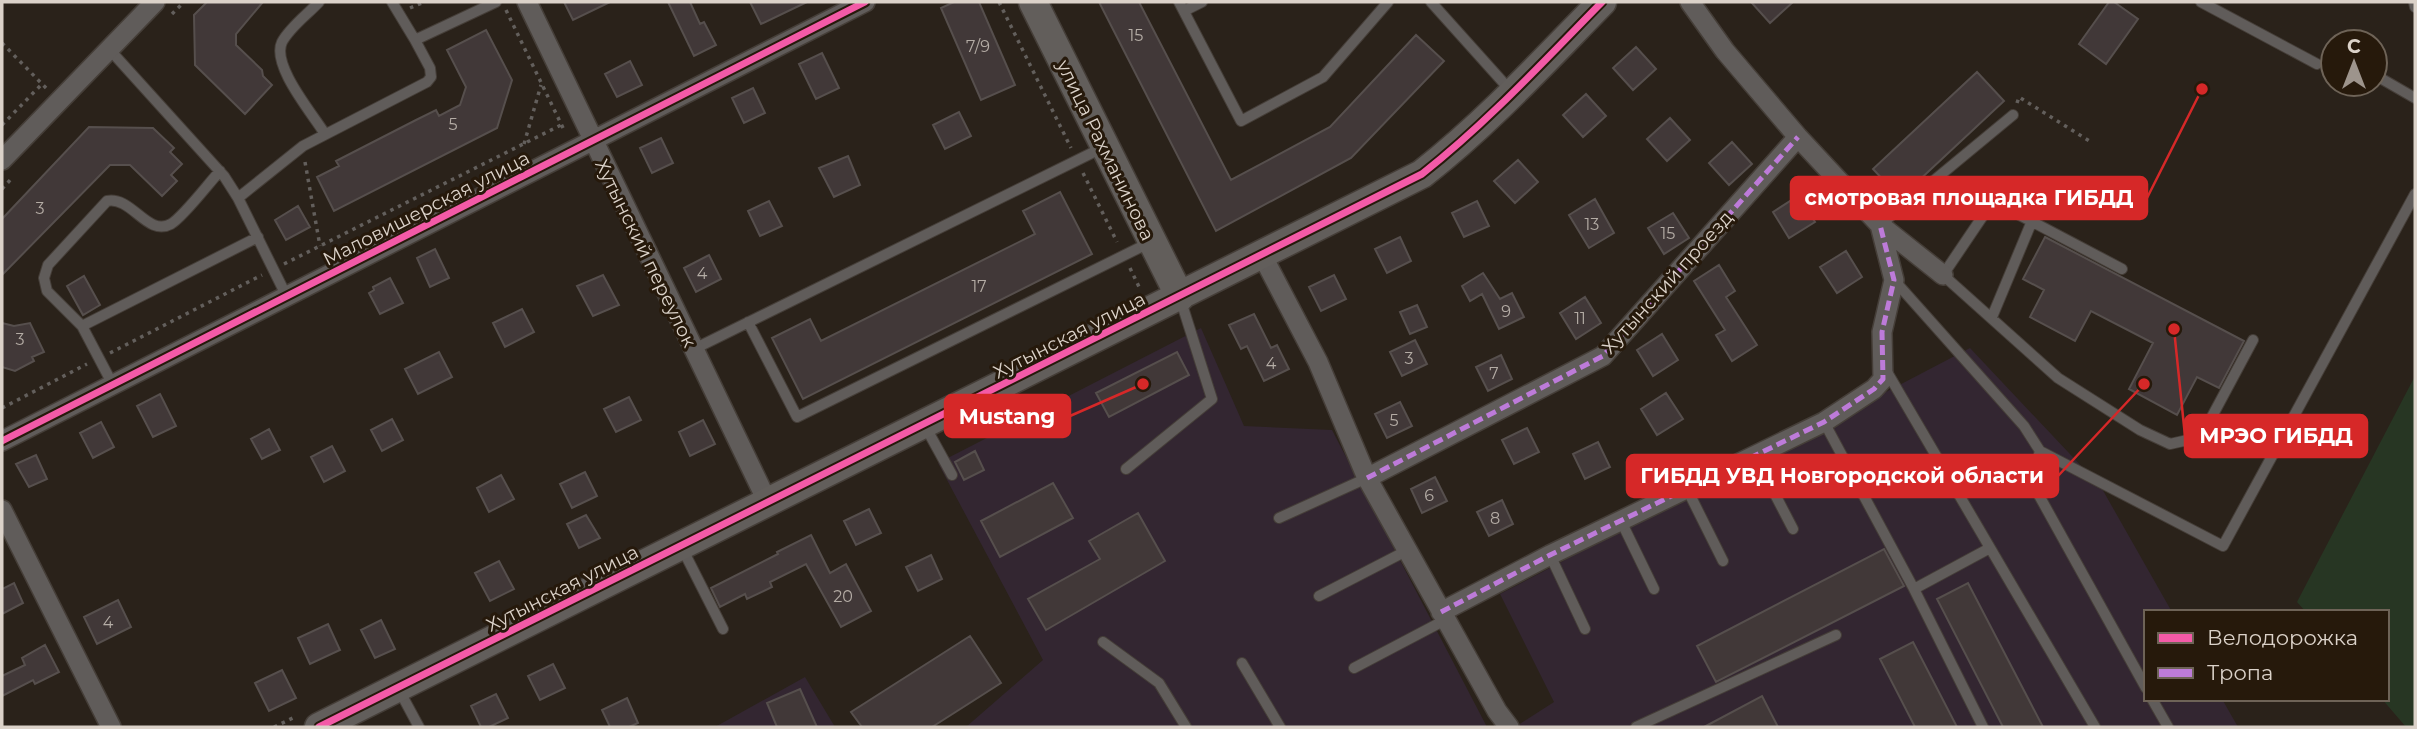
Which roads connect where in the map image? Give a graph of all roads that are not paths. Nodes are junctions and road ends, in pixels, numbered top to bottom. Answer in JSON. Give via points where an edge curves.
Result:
{"nodes":[{"id":1,"x":155,"y":2,"type":"edge"},
{"id":2,"x":319,"y":2,"type":"edge"},
{"id":3,"x":392,"y":2,"type":"edge"},
{"id":4,"x":496,"y":2,"type":"edge"},
{"id":5,"x":527,"y":2,"type":"edge"},
{"id":6,"x":865,"y":2,"type":"edge"},
{"id":7,"x":1033,"y":2,"type":"edge"},
{"id":8,"x":1202,"y":2,"type":"edge"},
{"id":9,"x":1388,"y":2,"type":"edge"},
{"id":10,"x":1431,"y":2,"type":"edge"},
{"id":11,"x":1602,"y":2,"type":"edge"},
{"id":12,"x":1690,"y":2,"type":"edge"},
{"id":13,"x":2202,"y":2,"type":"edge"},
{"id":14,"x":2414,"y":2,"type":"edge"},
{"id":15,"x":1182,"y":6,"type":"edge"},
{"id":16,"x":2415,"y":7,"type":"edge"},
{"id":17,"x":415,"y":40,"type":"junction"},
{"id":18,"x":110,"y":50,"type":"junction"},
{"id":19,"x":2317,"y":64,"type":"dead end"},
{"id":20,"x":2389,"y":83,"type":"edge"},
{"id":21,"x":1513,"y":93,"type":"junction"},
{"id":22,"x":2415,"y":98,"type":"edge"},
{"id":23,"x":2013,"y":115,"type":"road end"},
{"id":24,"x":325,"y":134,"type":"junction"},
{"id":25,"x":1798,"y":138,"type":"junction"},
{"id":26,"x":592,"y":141,"type":"junction"},
{"id":27,"x":1105,"y":147,"type":"junction"},
{"id":28,"x":2,"y":160,"type":"edge"},
{"id":29,"x":220,"y":171,"type":"junction"},
{"id":30,"x":2415,"y":194,"type":"edge"},
{"id":31,"x":238,"y":198,"type":"junction"},
{"id":32,"x":2032,"y":221,"type":"junction"},
{"id":33,"x":1880,"y":225,"type":"junction"},
{"id":34,"x":258,"y":237,"type":"junction"},
{"id":35,"x":1152,"y":242,"type":"junction"},
{"id":36,"x":1261,"y":253,"type":"junction"},
{"id":37,"x":2122,"y":269,"type":"dead end"},
{"id":38,"x":1943,"y":275,"type":"junction"},
{"id":39,"x":1894,"y":280,"type":"junction"},
{"id":40,"x":287,"y":297,"type":"junction"},
{"id":41,"x":1180,"y":297,"type":"junction"},
{"id":42,"x":1992,"y":317,"type":"junction"},
{"id":43,"x":748,"y":323,"type":"junction"},
{"id":44,"x":82,"y":327,"type":"junction"},
{"id":45,"x":2253,"y":340,"type":"dead end"},
{"id":46,"x":693,"y":349,"type":"junction"},
{"id":47,"x":1881,"y":362,"type":"junction"},
{"id":48,"x":113,"y":385,"type":"junction"},
{"id":49,"x":1824,"y":422,"type":"junction"},
{"id":50,"x":924,"y":425,"type":"junction"},
{"id":51,"x":2,"y":441,"type":"edge"},
{"id":52,"x":2040,"y":451,"type":"junction"},
{"id":53,"x":1755,"y":456,"type":"junction"},
{"id":54,"x":1126,"y":469,"type":"dead end"},
{"id":55,"x":952,"y":475,"type":"dead end"},
{"id":56,"x":1367,"y":478,"type":"junction"},
{"id":57,"x":1687,"y":489,"type":"junction"},
{"id":58,"x":768,"y":503,"type":"junction"},
{"id":59,"x":2,"y":510,"type":"edge"},
{"id":60,"x":1279,"y":518,"type":"dead end"},
{"id":61,"x":1621,"y":521,"type":"junction"},
{"id":62,"x":1793,"y":529,"type":"dead end"},
{"id":63,"x":681,"y":546,"type":"junction"},
{"id":64,"x":1990,"y":548,"type":"junction"},
{"id":65,"x":1408,"y":550,"type":"junction"},
{"id":66,"x":1550,"y":555,"type":"junction"},
{"id":67,"x":1723,"y":561,"type":"dead end"},
{"id":68,"x":1654,"y":589,"type":"dead end"},
{"id":69,"x":1914,"y":589,"type":"junction"},
{"id":70,"x":1318,"y":596,"type":"dead end"},
{"id":71,"x":1444,"y":616,"type":"junction"},
{"id":72,"x":723,"y":629,"type":"dead end"},
{"id":73,"x":1585,"y":629,"type":"dead end"},
{"id":74,"x":1836,"y":635,"type":"dead end"},
{"id":75,"x":1103,"y":642,"type":"dead end"},
{"id":76,"x":1242,"y":663,"type":"dead end"},
{"id":77,"x":1354,"y":668,"type":"dead end"},
{"id":78,"x":2144,"y":684,"type":"edge"},
{"id":79,"x":398,"y":688,"type":"junction"},
{"id":80,"x":2153,"y":701,"type":"edge"},
{"id":81,"x":111,"y":727,"type":"edge"},
{"id":82,"x":319,"y":727,"type":"edge"},
{"id":83,"x":419,"y":727,"type":"edge"},
{"id":84,"x":1186,"y":727,"type":"edge"},
{"id":85,"x":1280,"y":727,"type":"edge"},
{"id":86,"x":1509,"y":727,"type":"edge"},
{"id":87,"x":1636,"y":727,"type":"edge"},
{"id":88,"x":1983,"y":727,"type":"edge"},
{"id":89,"x":2095,"y":727,"type":"edge"},
{"id":90,"x":2168,"y":727,"type":"edge"}],
"edges":[{"from":1,"to":18,"type":"street"},
{"from":2,"to":24,"type":"lane","via":[[285,38],[279,53],[283,68]]},
{"from":3,"to":17,"type":"lane"},
{"from":4,"to":17,"type":"lane"},
{"from":5,"to":26,"type":"street","name":"Хутынский переулок"},
{"from":6,"to":26,"type":"street","name":"Маловишерская улица"},
{"from":7,"to":27,"type":"street","name":"улица Рахманинова"},
{"from":8,"to":15,"type":"lane"},
{"from":9,"to":15,"type":"lane","via":[[1323,77],[1241,121]]},
{"from":10,"to":21,"type":"lane"},
{"from":11,"to":21,"type":"street","name":"Хутынская улица"},
{"from":12,"to":25,"type":"street"},
{"from":13,"to":19,"type":"lane"},
{"from":14,"to":16,"type":"lane"},
{"from":17,"to":24,"type":"lane","via":[[430,68],[430,80]]},
{"from":18,"to":28,"type":"street"},
{"from":18,"to":29,"type":"lane"},
{"from":20,"to":22,"type":"lane"},
{"from":21,"to":36,"type":"street","name":"Хутынская улица","via":[[1422,174]]},
{"from":23,"to":33,"type":"lane"},
{"from":24,"to":31,"type":"lane"},
{"from":25,"to":33,"type":"street"},
{"from":25,"to":56,"type":"street","name":"Хутынский проезд","via":[[1603,356]]},
{"from":26,"to":40,"type":"street","name":"Маловишерская улица"},
{"from":26,"to":46,"type":"street","name":"Хутынский переулок"},
{"from":27,"to":35,"type":"street","name":"улица Рахманинова"},
{"from":27,"to":43,"type":"lane"},
{"from":29,"to":31,"type":"lane"},
{"from":29,"to":44,"type":"lane","via":[[171,224],[157,226],[113,200],[103,204],[48,265],[47,291]]},
{"from":30,"to":52,"type":"lane","via":[[2223,546]]},
{"from":31,"to":34,"type":"lane"},
{"from":32,"to":37,"type":"lane"},
{"from":32,"to":38,"type":"lane","via":[[1993,201]]},
{"from":32,"to":42,"type":"lane"},
{"from":33,"to":38,"type":"street"},
{"from":33,"to":39,"type":"street"},
{"from":34,"to":40,"type":"lane"},
{"from":34,"to":44,"type":"lane"},
{"from":35,"to":41,"type":"street","name":"улица Рахманинова"},
{"from":35,"to":43,"type":"lane","via":[[797,417]]},
{"from":36,"to":41,"type":"street","name":"Хутынская улица"},
{"from":36,"to":56,"type":"street","via":[[1318,362]]},
{"from":38,"to":42,"type":"lane"},
{"from":39,"to":47,"type":"street","via":[[1882,332]]},
{"from":39,"to":52,"type":"lane","via":[[2024,426]]},
{"from":40,"to":48,"type":"street","name":"Маловишерская улица"},
{"from":41,"to":50,"type":"street","name":"Хутынская улица"},
{"from":41,"to":54,"type":"lane","via":[[1212,399]]},
{"from":42,"to":45,"type":"lane","via":[[2058,378],[2170,444],[2201,437]]},
{"from":43,"to":46,"type":"lane"},
{"from":44,"to":48,"type":"lane"},
{"from":46,"to":58,"type":"street","name":"Хутынский переулок"},
{"from":47,"to":49,"type":"street","via":[[1883,379]]},
{"from":47,"to":64,"type":"lane"},
{"from":48,"to":51,"type":"street","name":"Маловишерская улица"},
{"from":49,"to":53,"type":"street"},
{"from":49,"to":69,"type":"lane"},
{"from":50,"to":55,"type":"lane"},
{"from":50,"to":58,"type":"street","name":"Хутынская улица"},
{"from":52,"to":78,"type":"lane","via":[[2031,481]]},
{"from":53,"to":57,"type":"street"},
{"from":53,"to":62,"type":"lane"},
{"from":56,"to":60,"type":"lane"},
{"from":56,"to":65,"type":"street"},
{"from":57,"to":61,"type":"street"},
{"from":57,"to":67,"type":"lane"},
{"from":58,"to":63,"type":"street","name":"Хутынская улица"},
{"from":59,"to":81,"type":"street"},
{"from":61,"to":66,"type":"street"},
{"from":61,"to":68,"type":"lane"},
{"from":63,"to":72,"type":"lane"},
{"from":63,"to":79,"type":"street","name":"Хутынская улица"},
{"from":64,"to":69,"type":"lane"},
{"from":64,"to":89,"type":"lane"},
{"from":65,"to":70,"type":"lane"},
{"from":65,"to":71,"type":"street"},
{"from":66,"to":71,"type":"street"},
{"from":66,"to":73,"type":"lane"},
{"from":69,"to":88,"type":"lane"},
{"from":71,"to":77,"type":"lane"},
{"from":71,"to":86,"type":"street"},
{"from":74,"to":87,"type":"lane"},
{"from":75,"to":84,"type":"lane","via":[[1159,682]]},
{"from":76,"to":85,"type":"lane"},
{"from":79,"to":82,"type":"street","name":"Хутынская улица"},
{"from":79,"to":83,"type":"lane"},
{"from":80,"to":90,"type":"lane"}]}
